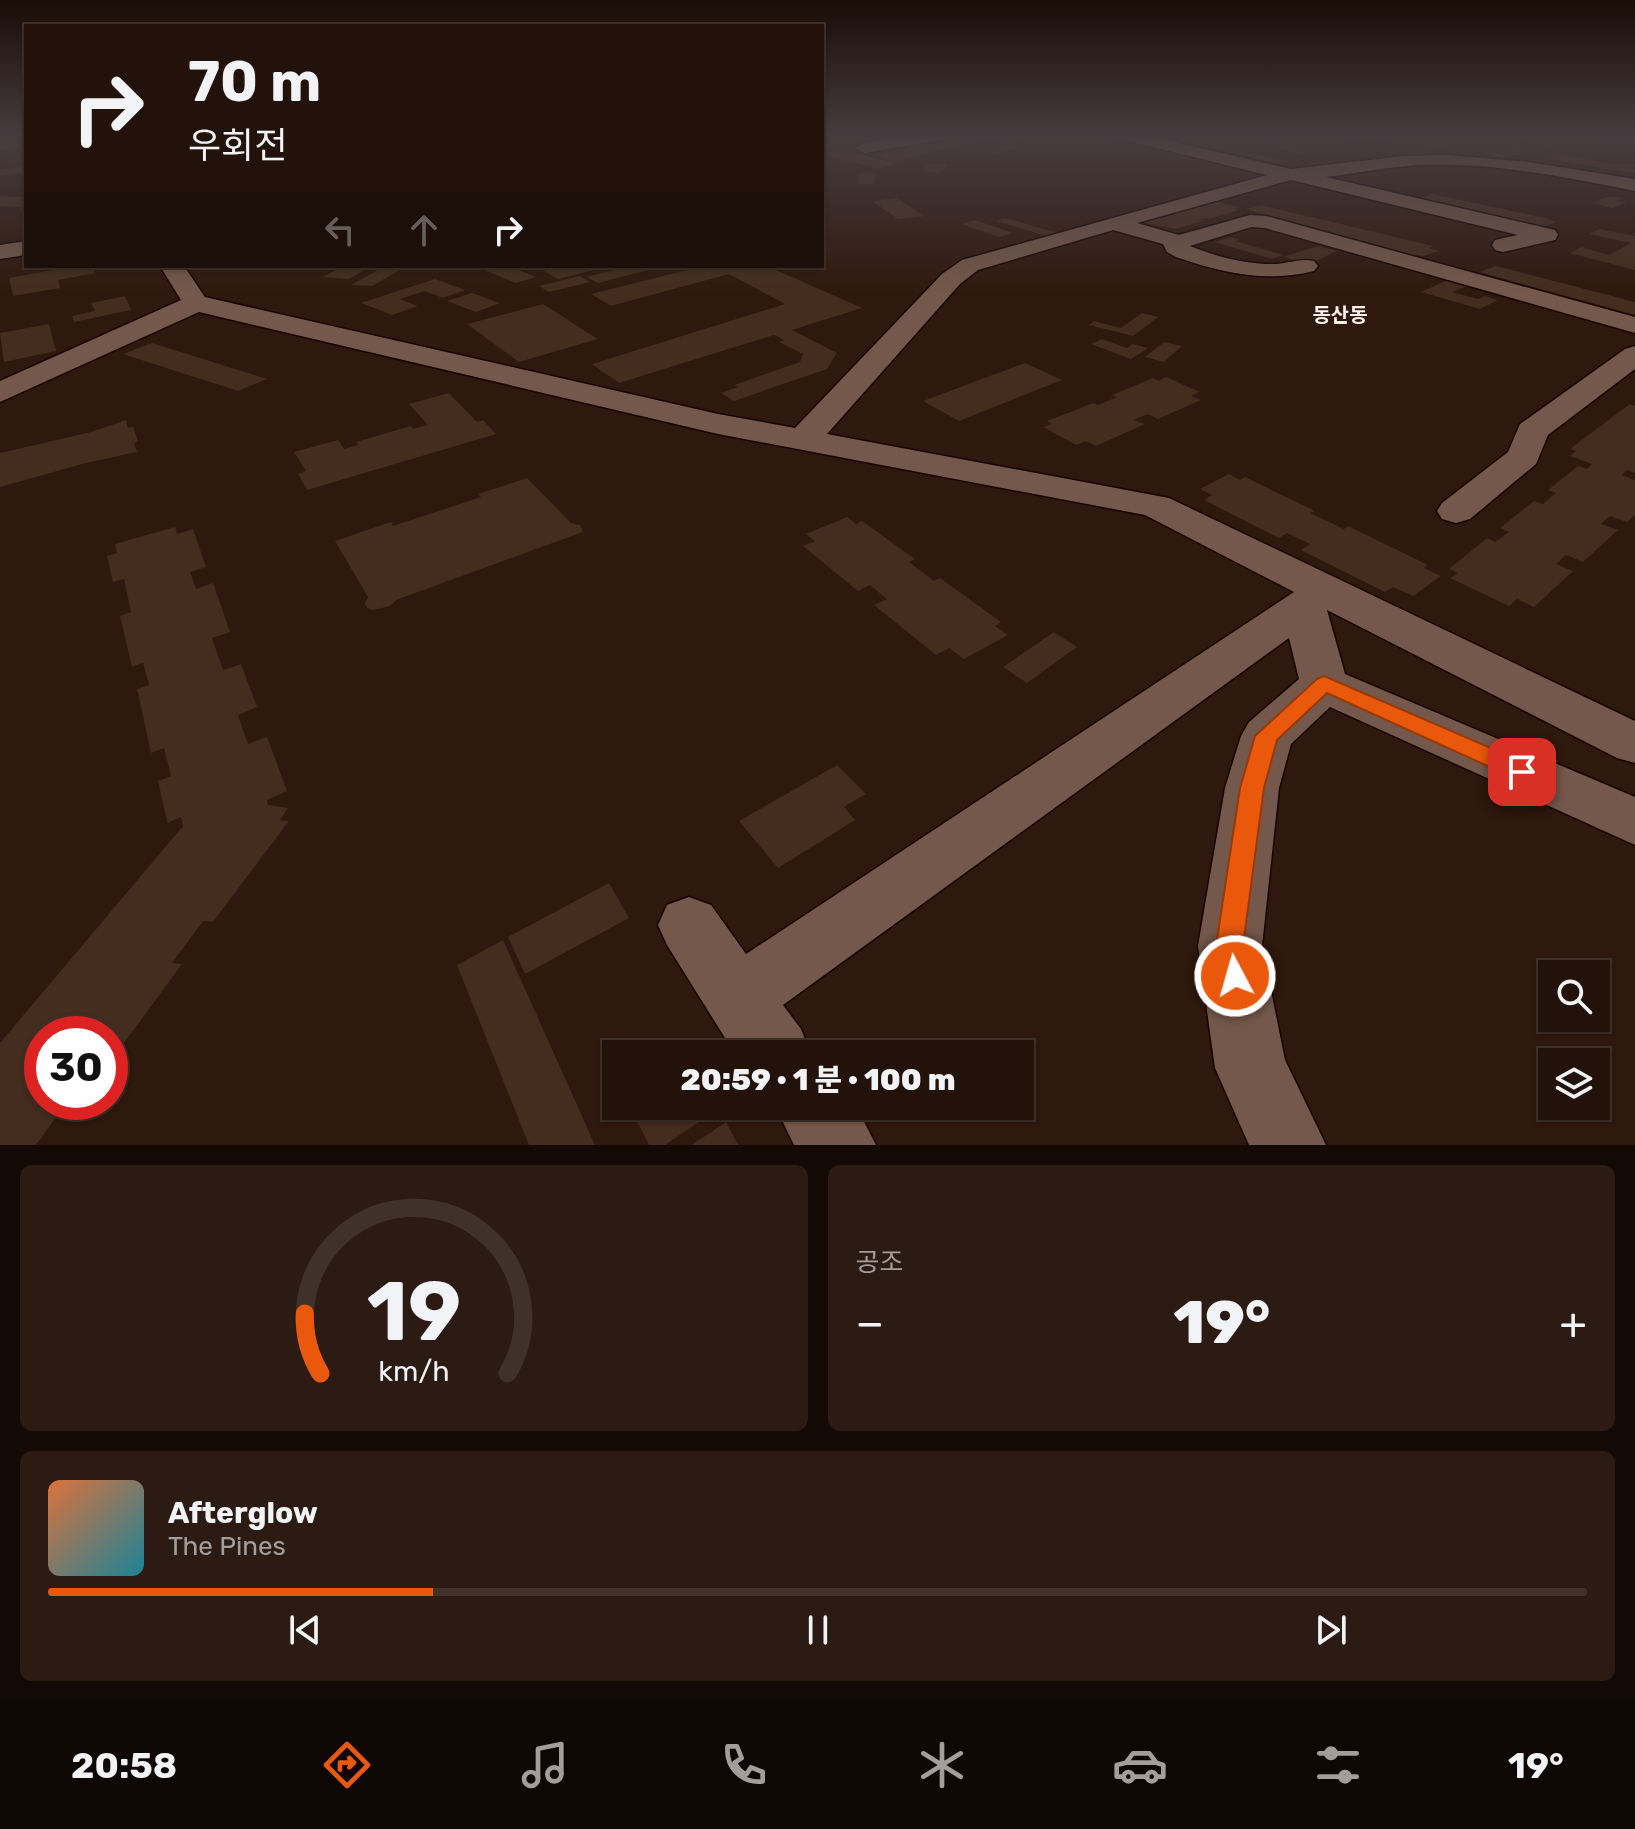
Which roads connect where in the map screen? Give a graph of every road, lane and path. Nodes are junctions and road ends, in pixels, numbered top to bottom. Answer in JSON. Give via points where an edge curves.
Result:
{"nodes":[{"id":1,"x":1238,"y":188,"type":"edge"},
{"id":2,"x":1345,"y":188,"type":"edge"},
{"id":3,"x":1112,"y":223,"type":"junction"},
{"id":4,"x":1173,"y":241,"type":"junction"},
{"id":5,"x":1503,"y":245,"type":"dead end"},
{"id":6,"x":24,"y":248,"type":"edge"},
{"id":7,"x":0,"y":252,"type":"edge"},
{"id":8,"x":1306,"y":266,"type":"dead end"},
{"id":9,"x":173,"y":268,"type":"edge"},
{"id":10,"x":196,"y":303,"type":"junction"},
{"id":11,"x":1635,"y":325,"type":"edge"},
{"id":12,"x":1631,"y":363,"type":"edge"},
{"id":13,"x":0,"y":393,"type":"edge"},
{"id":14,"x":803,"y":440,"type":"junction"},
{"id":15,"x":1456,"y":511,"type":"dead end"},
{"id":16,"x":1316,"y":598,"type":"junction"},
{"id":17,"x":1324,"y":684,"type":"junction"},
{"id":18,"x":1635,"y":744,"type":"edge"},
{"id":19,"x":1635,"y":822,"type":"edge"},
{"id":20,"x":689,"y":925,"type":"dead end"},
{"id":21,"x":738,"y":998,"type":"junction"},
{"id":22,"x":766,"y":1040,"type":"edge"},
{"id":23,"x":821,"y":1120,"type":"edge"},
{"id":24,"x":838,"y":1145,"type":"edge"},
{"id":25,"x":1288,"y":1145,"type":"edge"}],
"edges":[{"from":1,"to":3,"type":"street"},
{"from":2,"to":5,"type":"street","via":[[1547,235]]},
{"from":3,"to":4,"type":"street"},
{"from":3,"to":14,"type":"street","via":[[970,265],[951,279]]},
{"from":4,"to":8,"type":"street","via":[[1184,252],[1265,272]]},
{"from":4,"to":11,"type":"street","via":[[1250,221],[1266,222]]},
{"from":6,"to":7,"type":"street"},
{"from":9,"to":10,"type":"street"},
{"from":10,"to":13,"type":"street"},
{"from":10,"to":14,"type":"street"},
{"from":12,"to":15,"type":"street","via":[[1532,431],[1524,457]]},
{"from":14,"to":16,"type":"street","via":[[1156,506]]},
{"from":16,"to":17,"type":"street"},
{"from":16,"to":18,"type":"street"},
{"from":16,"to":21,"type":"street"},
{"from":17,"to":19,"type":"street"},
{"from":17,"to":25,"type":"street","via":[[1267,736],[1252,788],[1230,946],[1251,1068]]},
{"from":20,"to":21,"type":"street"},
{"from":21,"to":22,"type":"street"},
{"from":23,"to":24,"type":"street"}]}
